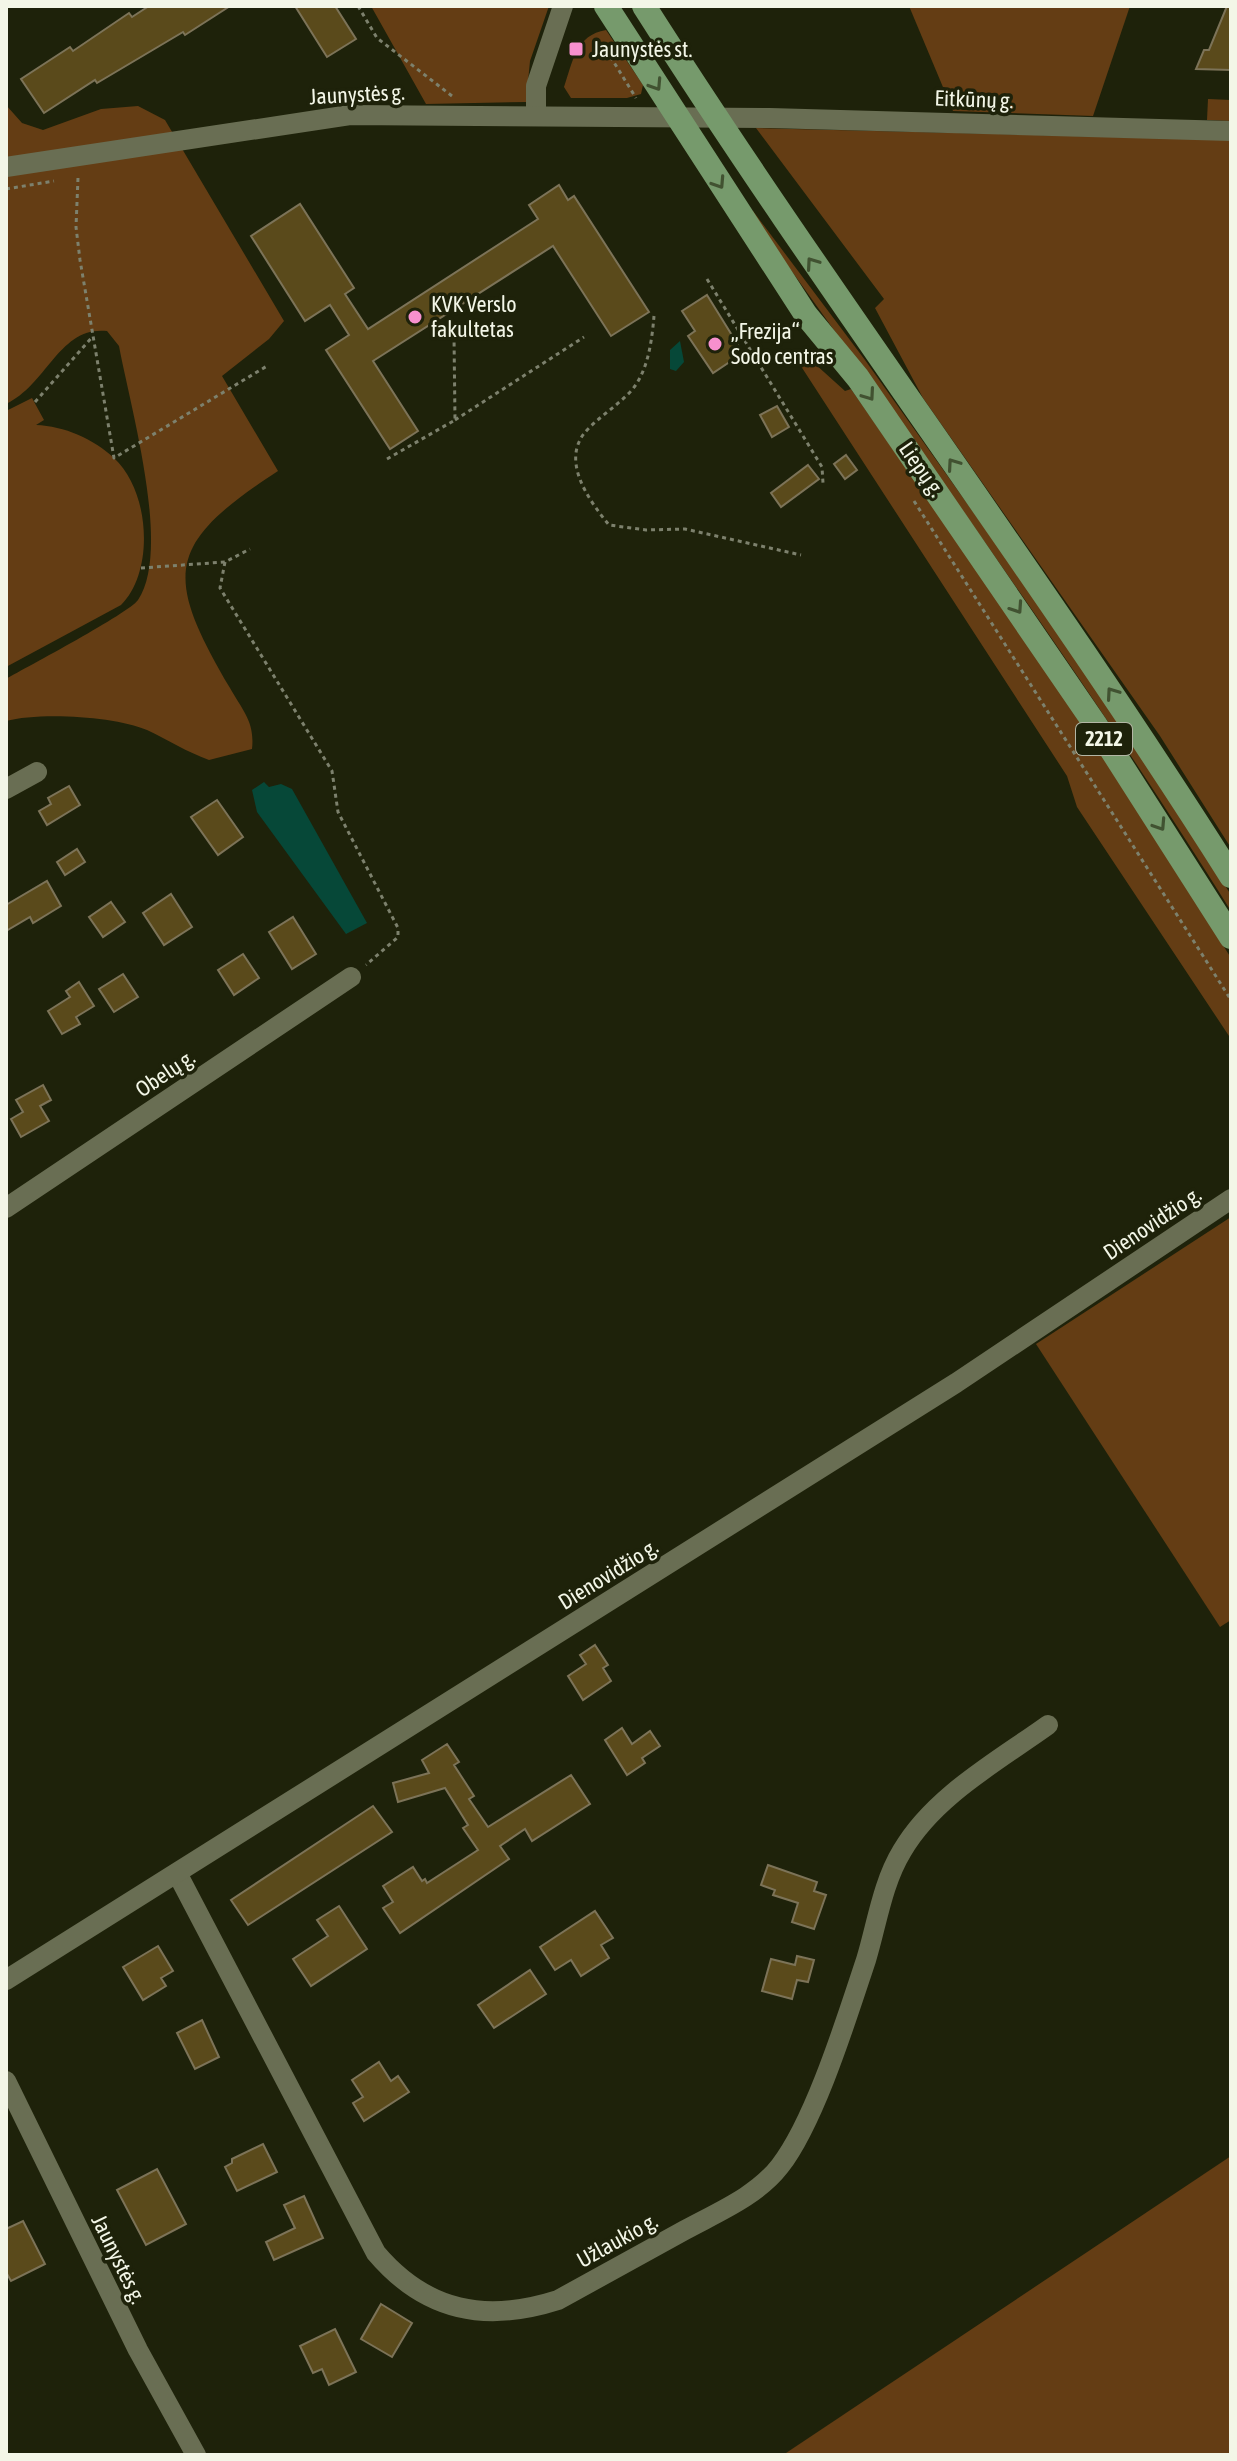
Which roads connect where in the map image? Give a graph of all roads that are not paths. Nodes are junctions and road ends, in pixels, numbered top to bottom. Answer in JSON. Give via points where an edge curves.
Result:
{"nodes":[{"id":1,"x":563,"y":6,"type":"edge"},
{"id":2,"x":606,"y":6,"type":"edge"},
{"id":3,"x":644,"y":6,"type":"edge"},
{"id":4,"x":536,"y":115,"type":"junction"},
{"id":5,"x":677,"y":117,"type":"junction"},
{"id":6,"x":715,"y":117,"type":"junction"},
{"id":7,"x":1231,"y":131,"type":"edge"},
{"id":8,"x":6,"y":167,"type":"edge"},
{"id":9,"x":37,"y":772,"type":"dead end"},
{"id":10,"x":6,"y":789,"type":"edge"},
{"id":11,"x":1231,"y":876,"type":"edge"},
{"id":12,"x":1231,"y":937,"type":"edge"},
{"id":13,"x":351,"y":977,"type":"road end"},
{"id":14,"x":1231,"y":1199,"type":"edge"},
{"id":15,"x":6,"y":1208,"type":"edge"},
{"id":16,"x":1048,"y":1725,"type":"dead end"},
{"id":17,"x":177,"y":1873,"type":"junction"},
{"id":18,"x":6,"y":1980,"type":"edge"},
{"id":19,"x":6,"y":2081,"type":"edge"},
{"id":20,"x":196,"y":2455,"type":"edge"}],
"edges":[{"from":1,"to":4,"type":"street","via":[[536,86]]},
{"from":2,"to":5,"type":"main road","name":"Liepų g.","number":"2212","one_way":true},
{"from":3,"to":6,"type":"main road","name":"Liepų g.","number":"2212"},
{"from":4,"to":5,"type":"street","name":"Jaunystės g."},
{"from":4,"to":8,"type":"street","name":"Jaunystės g.","via":[[350,115]]},
{"from":5,"to":6,"type":"street","name":"Jaunystės g."},
{"from":5,"to":12,"type":"main road","name":"Liepų g.","number":"2212","one_way":true,"via":[[806,315],[858,378],[973,543]]},
{"from":6,"to":7,"type":"street","name":"Eitkūnų g."},
{"from":11,"to":6,"type":"main road","name":"Liepų g.","number":"2212","one_way":true,"via":[[1122,707]]},
{"from":9,"to":10,"type":"street"},
{"from":13,"to":15,"type":"street","name":"Obelų g."},
{"from":14,"to":17,"type":"street","name":"Dienovidžio g.","via":[[956,1383]]},
{"from":16,"to":17,"type":"street","name":"Užlaukio g.","via":[[958,1790],[902,1851],[813,2104],[779,2168],[756,2190],[558,2300],[534,2308],[496,2313],[445,2304],[419,2293],[376,2253]]},
{"from":17,"to":18,"type":"street","name":"Dienovidžio g."},
{"from":19,"to":20,"type":"street","name":"Jaunystės g.","via":[[138,2350]]}]}
